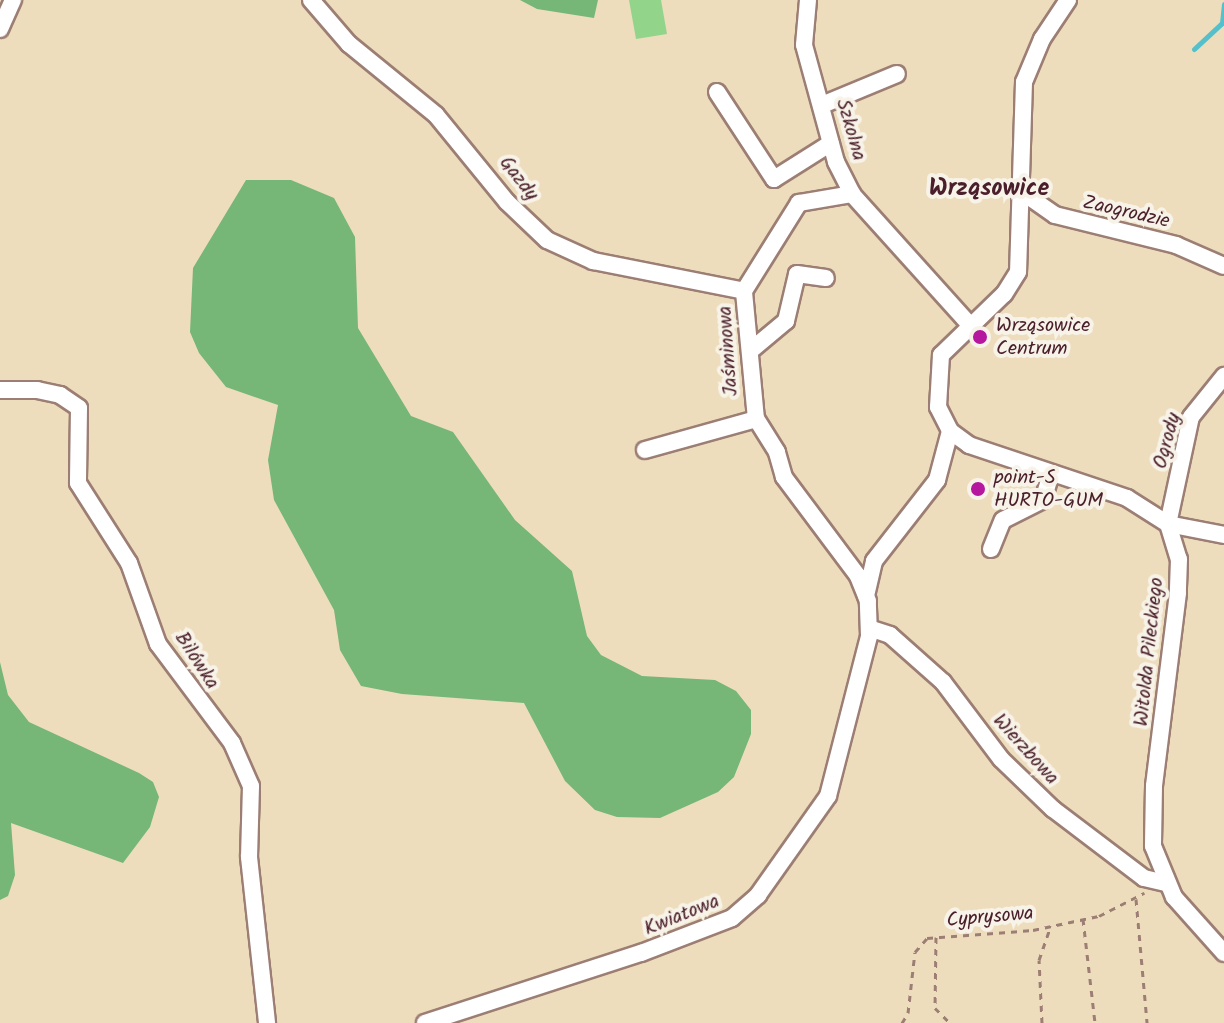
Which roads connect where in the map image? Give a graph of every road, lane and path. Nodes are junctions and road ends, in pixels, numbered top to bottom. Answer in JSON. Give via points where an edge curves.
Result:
{"nodes":[{"id":1,"x":13,"y":0,"type":"edge"},
{"id":2,"x":311,"y":0,"type":"edge"},
{"id":3,"x":808,"y":0,"type":"edge"},
{"id":4,"x":1068,"y":0,"type":"edge"},
{"id":5,"x":0,"y":29,"type":"edge"},
{"id":6,"x":897,"y":74,"type":"dead end"},
{"id":7,"x":717,"y":92,"type":"dead end"},
{"id":8,"x":822,"y":105,"type":"junction"},
{"id":9,"x":831,"y":143,"type":"junction"},
{"id":10,"x":1022,"y":192,"type":"junction"},
{"id":11,"x":852,"y":194,"type":"junction"},
{"id":12,"x":1224,"y":266,"type":"edge"},
{"id":13,"x":826,"y":278,"type":"dead end"},
{"id":14,"x":744,"y":291,"type":"junction"},
{"id":15,"x":969,"y":324,"type":"junction"},
{"id":16,"x":750,"y":351,"type":"junction"},
{"id":17,"x":1224,"y":376,"type":"edge"},
{"id":18,"x":0,"y":390,"type":"edge"},
{"id":19,"x":756,"y":419,"type":"junction"},
{"id":20,"x":950,"y":431,"type":"junction"},
{"id":21,"x":645,"y":450,"type":"dead end"},
{"id":22,"x":1051,"y":473,"type":"junction"},
{"id":23,"x":1168,"y":524,"type":"junction"},
{"id":24,"x":1224,"y":535,"type":"edge"},
{"id":25,"x":991,"y":549,"type":"dead end"},
{"id":26,"x":866,"y":596,"type":"junction"},
{"id":27,"x":869,"y":628,"type":"junction"},
{"id":28,"x":1165,"y":883,"type":"junction"},
{"id":29,"x":1136,"y":897,"type":"junction"},
{"id":30,"x":1083,"y":919,"type":"junction"},
{"id":31,"x":1051,"y":926,"type":"junction"},
{"id":32,"x":936,"y":937,"type":"junction"},
{"id":33,"x":1224,"y":953,"type":"edge"},
{"id":34,"x":267,"y":1023,"type":"edge"},
{"id":35,"x":425,"y":1023,"type":"edge"},
{"id":36,"x":902,"y":1023,"type":"edge"},
{"id":37,"x":950,"y":1023,"type":"edge"},
{"id":38,"x":1042,"y":1023,"type":"edge"},
{"id":39,"x":1095,"y":1023,"type":"edge"},
{"id":40,"x":1147,"y":1023,"type":"edge"}],
"edges":[{"from":1,"to":5,"type":"street"},
{"from":2,"to":14,"type":"street","name":"Gazdy","via":[[349,44],[436,115],[507,202],[547,240],[593,261]]},
{"from":3,"to":8,"type":"street","name":"Szkolna","via":[[804,45]]},
{"from":4,"to":10,"type":"street","via":[[1027,72]]},
{"from":6,"to":8,"type":"street"},
{"from":7,"to":9,"type":"street","via":[[774,179]]},
{"from":8,"to":9,"type":"street","name":"Szkolna"},
{"from":9,"to":11,"type":"street","name":"Szkolna"},
{"from":10,"to":12,"type":"street","name":"Zaogrodzie","via":[[1055,215],[1176,245]]},
{"from":10,"to":15,"type":"street","via":[[1018,272],[1004,294]]},
{"from":11,"to":14,"type":"street","name":"Jaśminowa","via":[[799,203]]},
{"from":11,"to":15,"type":"street","name":"Szkolna"},
{"from":13,"to":16,"type":"street","via":[[797,274],[786,321]]},
{"from":14,"to":16,"type":"street","name":"Jaśminowa"},
{"from":15,"to":20,"type":"street","via":[[947,346],[938,368],[938,407]]},
{"from":16,"to":19,"type":"street","name":"Jaśminowa"},
{"from":17,"to":23,"type":"street","name":"Ogrody","via":[[1191,417]]},
{"from":18,"to":34,"type":"street","name":"Bilówka","via":[[60,395],[79,408],[78,483],[129,563],[158,644],[232,743],[251,786],[249,857]]},
{"from":19,"to":21,"type":"street"},
{"from":19,"to":26,"type":"street","name":"Jaśminowa","via":[[777,452],[784,477],[838,547]]},
{"from":20,"to":22,"type":"street","via":[[981,450]]},
{"from":20,"to":26,"type":"street","via":[[937,480],[874,561]]},
{"from":22,"to":23,"type":"street","via":[[1142,504]]},
{"from":22,"to":25,"type":"street","via":[[1043,500],[1003,520]]},
{"from":23,"to":24,"type":"street"},
{"from":23,"to":28,"type":"street","name":"Witolda Pileckiego","via":[[1179,559],[1178,593],[1151,814],[1153,846]]},
{"from":26,"to":27,"type":"street","name":"Jaśminowa"},
{"from":27,"to":28,"type":"street","name":"Wierzbowa","via":[[890,635],[943,682],[1001,759],[1053,809],[1144,878]]},
{"from":27,"to":35,"type":"street","name":"Kwiatowa","via":[[828,796],[758,895],[732,918],[641,953]]},
{"from":28,"to":29,"type":"path","name":"Cyprysowa"},
{"from":28,"to":33,"type":"street","name":"Witolda Pileckiego"},
{"from":29,"to":30,"type":"path","name":"Cyprysowa"},
{"from":29,"to":40,"type":"path"},
{"from":30,"to":31,"type":"path","name":"Cyprysowa"},
{"from":30,"to":39,"type":"path"},
{"from":31,"to":32,"type":"path","name":"Cyprysowa"},
{"from":31,"to":38,"type":"path","name":"Cyprysowa","via":[[1039,960]]},
{"from":32,"to":36,"type":"path","name":"Cyprysowa","via":[[927,938],[915,952],[908,1013]]},
{"from":32,"to":37,"type":"path","via":[[935,1008]]}]}
